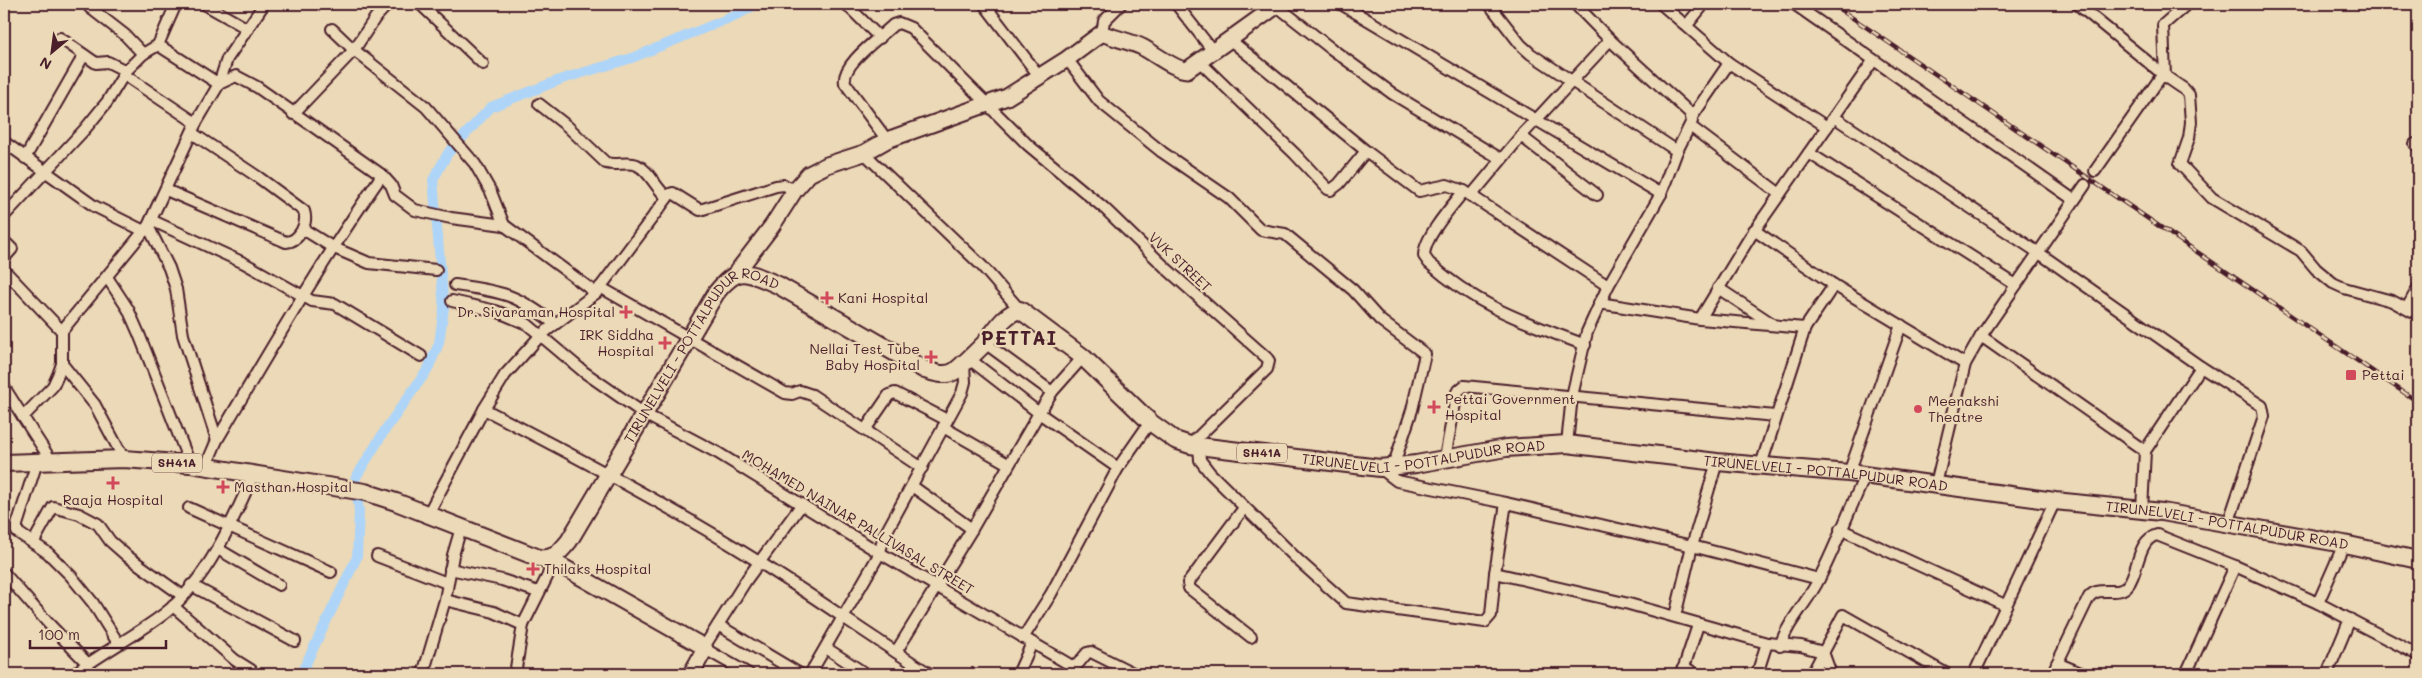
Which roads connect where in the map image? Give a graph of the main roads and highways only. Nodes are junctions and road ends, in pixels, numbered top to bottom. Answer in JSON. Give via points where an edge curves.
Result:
{"nodes":[{"id":1,"x":4,"y":463,"type":"edge"},
{"id":2,"x":2418,"y":560,"type":"edge"}],
"edges":[{"from":1,"to":2,"type":"main road","name":"TIRUNELVELI - POTTALPUDUR ROAD","number":"SH41A","via":[[124,460],[254,473],[357,491],[428,514],[539,558],[550,558],[569,541],[716,294],[736,273],[753,275],[778,286],[925,370],[950,374],[985,343],[1002,320],[1013,311],[1020,310],[1083,358],[1150,422],[1175,440],[1194,446],[1386,467],[1506,448],[1568,444],[1717,462],[1857,474],[2142,510],[2344,544]]}]}
